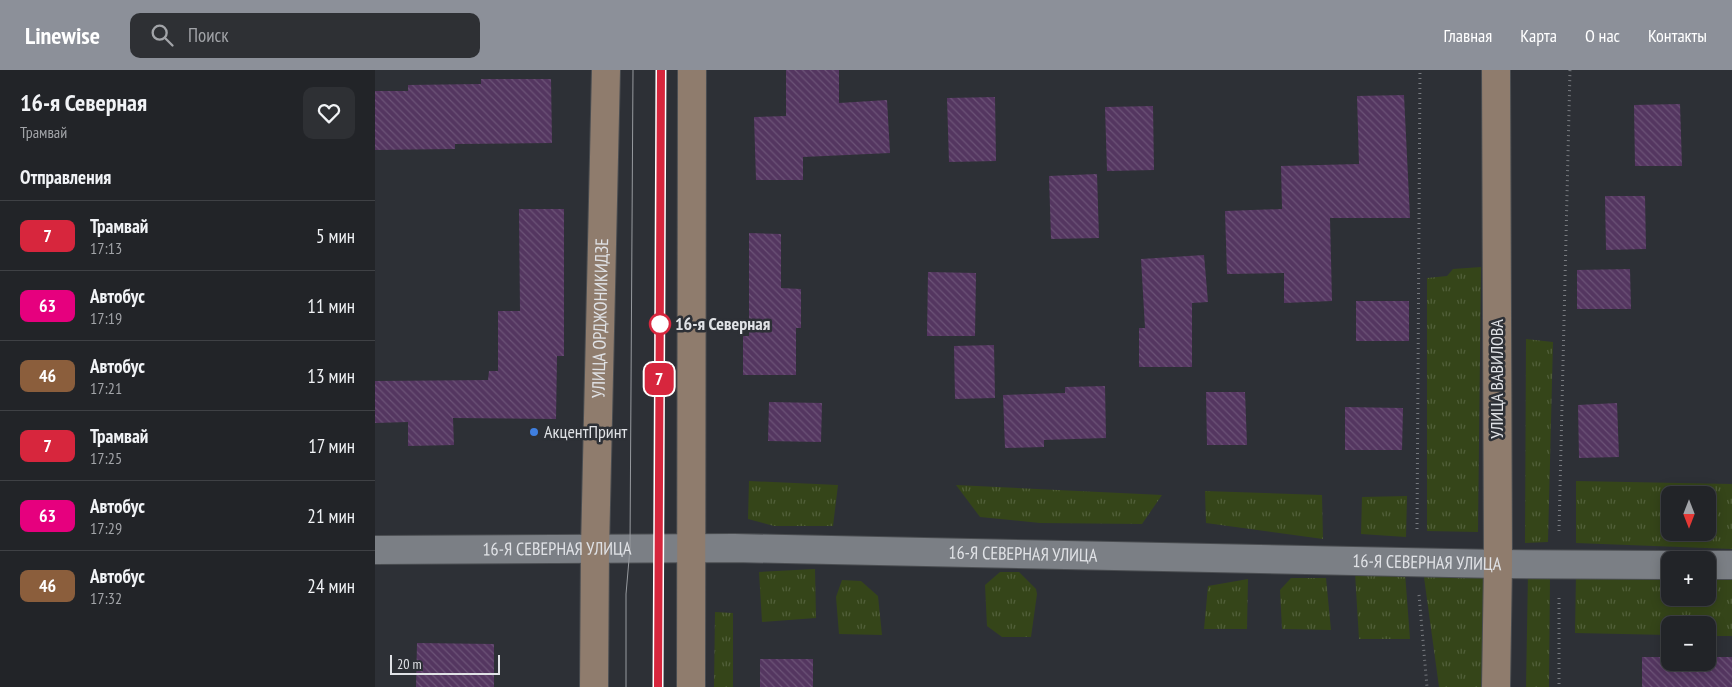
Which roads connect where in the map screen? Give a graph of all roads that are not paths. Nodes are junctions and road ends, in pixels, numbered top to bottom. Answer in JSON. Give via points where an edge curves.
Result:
{"nodes":[{"id":1,"x":606,"y":70,"type":"edge"},
{"id":2,"x":692,"y":70,"type":"edge"},
{"id":3,"x":1496,"y":70,"type":"edge"},
{"id":4,"x":595,"y":549,"type":"junction"},
{"id":5,"x":693,"y":549,"type":"junction"},
{"id":6,"x":375,"y":550,"type":"edge"},
{"id":7,"x":1497,"y":564,"type":"junction"},
{"id":8,"x":1661,"y":564,"type":"edge"},
{"id":9,"x":1716,"y":565,"type":"edge"},
{"id":10,"x":1732,"y":565,"type":"edge"},
{"id":11,"x":594,"y":687,"type":"edge"},
{"id":12,"x":691,"y":687,"type":"edge"},
{"id":13,"x":1496,"y":687,"type":"edge"}],
"edges":[{"from":1,"to":4,"type":"main road","name":"УЛИЦА ОРДЖОНИКИДЗЕ"},
{"from":2,"to":5,"type":"main road"},
{"from":3,"to":7,"type":"main road","name":"УЛИЦА ВАВИЛОВА"},
{"from":4,"to":5,"type":"street","name":"16-Я СЕВЕРНАЯ УЛИЦА"},
{"from":4,"to":6,"type":"street","name":"16-Я СЕВЕРНАЯ УЛИЦА"},
{"from":4,"to":11,"type":"main road","name":"УЛИЦА ОРДЖОНИКИДЗЕ"},
{"from":5,"to":7,"type":"street","name":"16-Я СЕВЕРНАЯ УЛИЦА"},
{"from":5,"to":12,"type":"main road"},
{"from":7,"to":8,"type":"street","name":"16-Я СЕВЕРНАЯ УЛИЦА"},
{"from":7,"to":13,"type":"main road","name":"УЛИЦА ВАВИЛОВА"},
{"from":9,"to":10,"type":"street"}]}
